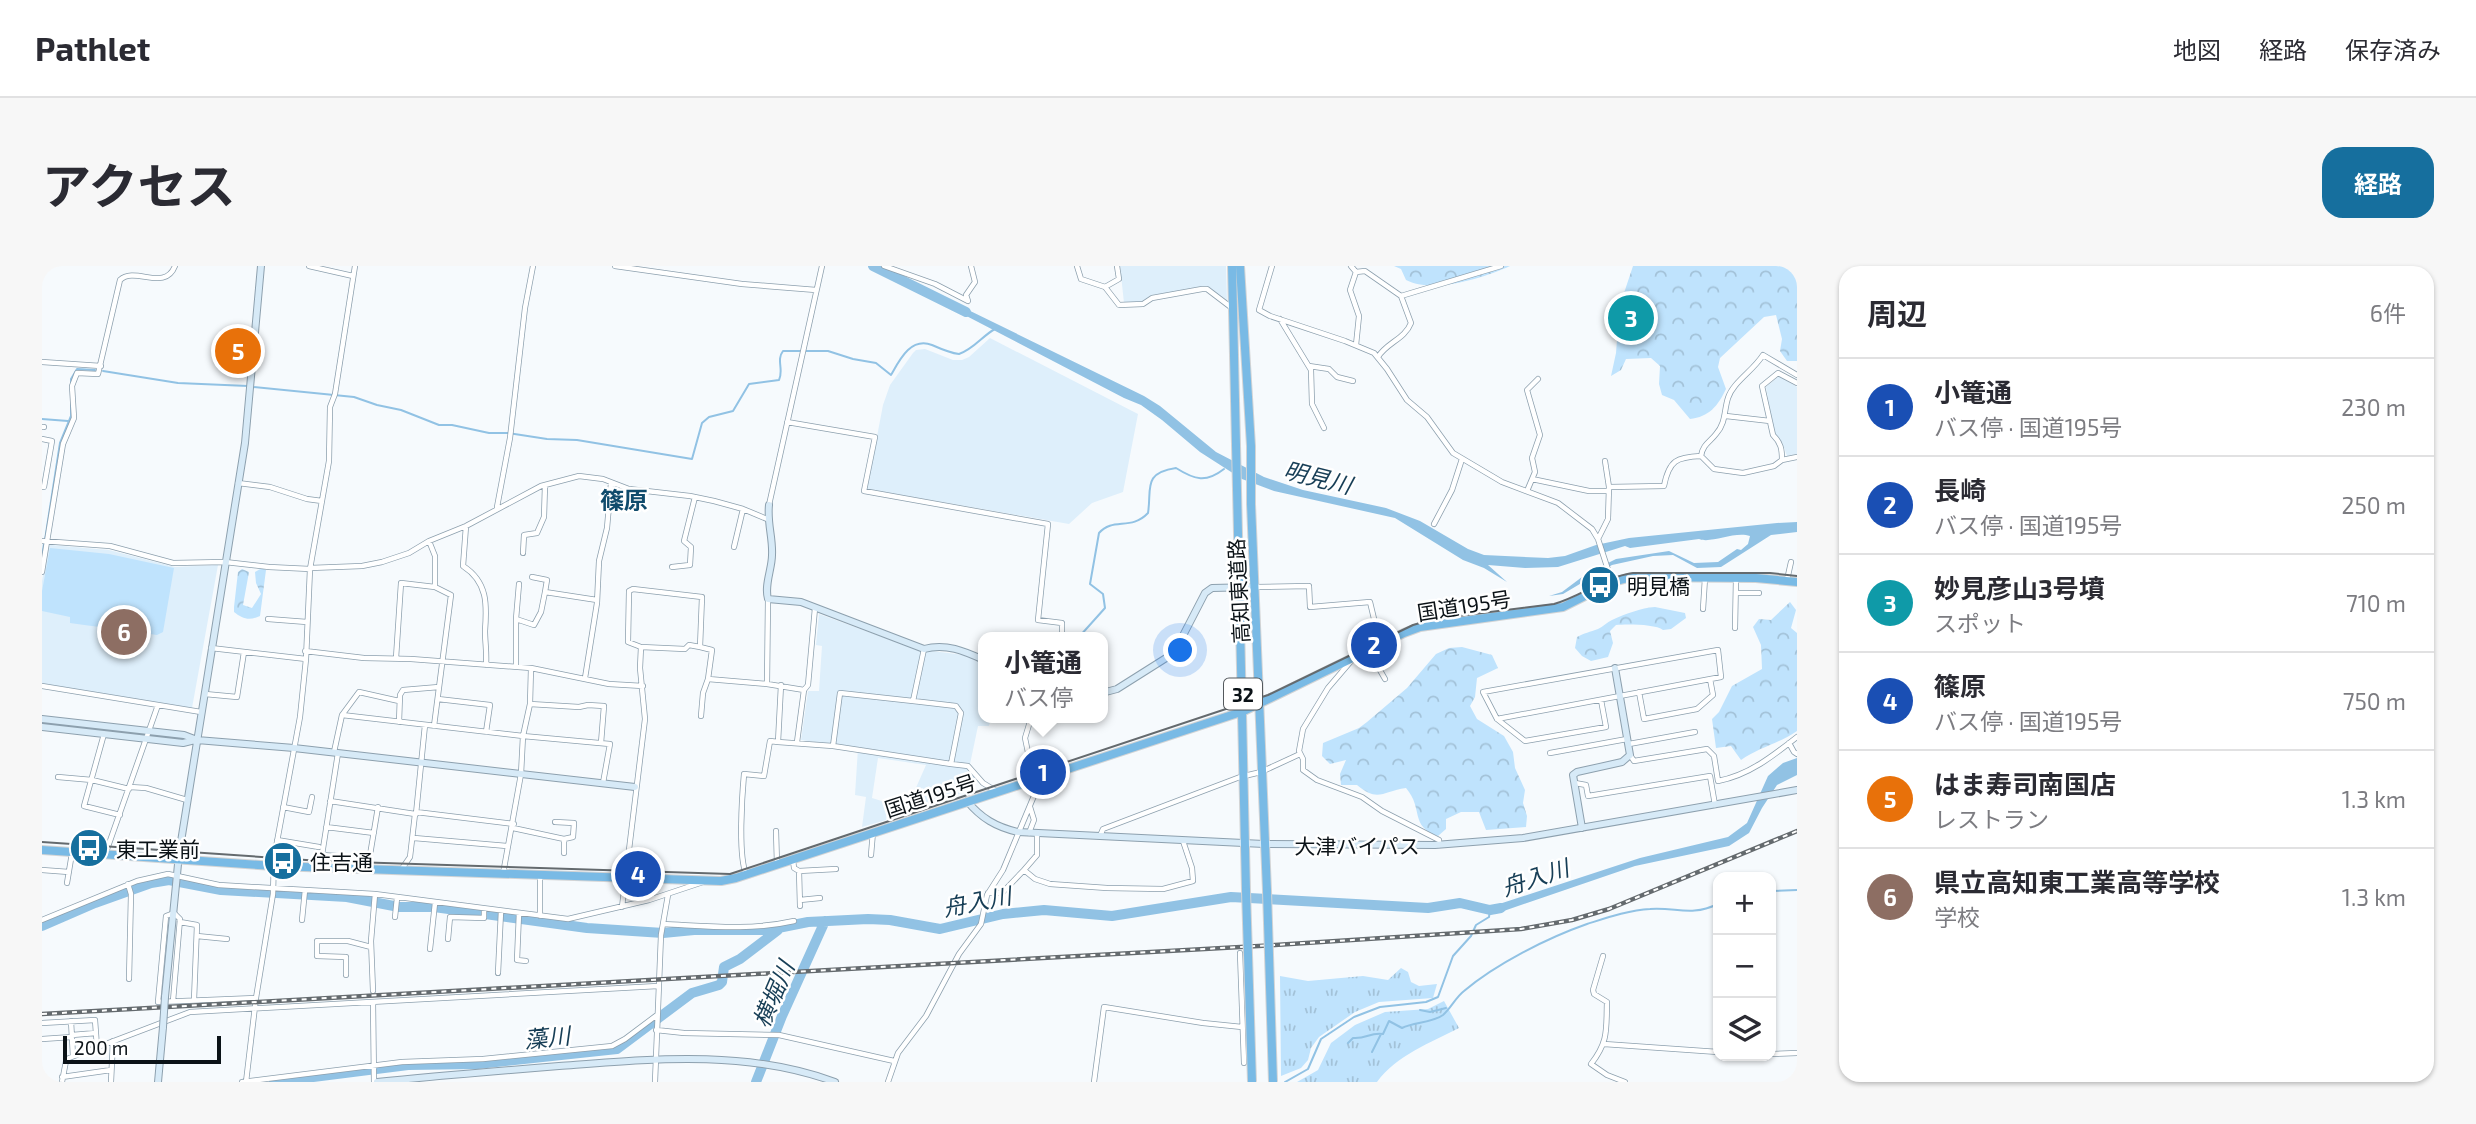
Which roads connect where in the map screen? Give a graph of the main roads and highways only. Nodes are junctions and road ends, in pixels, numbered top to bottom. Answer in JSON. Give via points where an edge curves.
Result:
{"nodes":[{"id":1,"x":1232,"y":266,"type":"edge"},
{"id":2,"x":1240,"y":266,"type":"edge"},
{"id":3,"x":1238,"y":309,"type":"junction"},
{"id":4,"x":1797,"y":582,"type":"edge"},
{"id":5,"x":1259,"y":705,"type":"junction"},
{"id":6,"x":1244,"y":711,"type":"junction"},
{"id":7,"x":42,"y":850,"type":"edge"},
{"id":8,"x":1252,"y":1082,"type":"edge"},
{"id":9,"x":1273,"y":1082,"type":"edge"}],
"edges":[{"from":1,"to":3,"type":"highway","name":"高知東道路","number":"32"},
{"from":2,"to":3,"type":"highway","name":"高知東道路","number":"32"},
{"from":3,"to":5,"type":"highway","name":"高知東道路","number":"32","via":[[1251,467]]},
{"from":3,"to":6,"type":"highway","name":"高知東道路","number":"32","via":[[1236,458]]},
{"from":4,"to":5,"type":"highway","name":"国道195号","via":[[1736,578],[1613,582],[1563,607],[1431,625],[1404,633]]},
{"from":5,"to":6,"type":"highway","name":"国道195号"},
{"from":5,"to":9,"type":"highway","name":"高知東道路","number":"32","bridge":true},
{"from":6,"to":7,"type":"highway","name":"国道195号","via":[[721,881],[274,866]]},
{"from":6,"to":8,"type":"highway","name":"高知東道路","number":"32","bridge":true}]}
